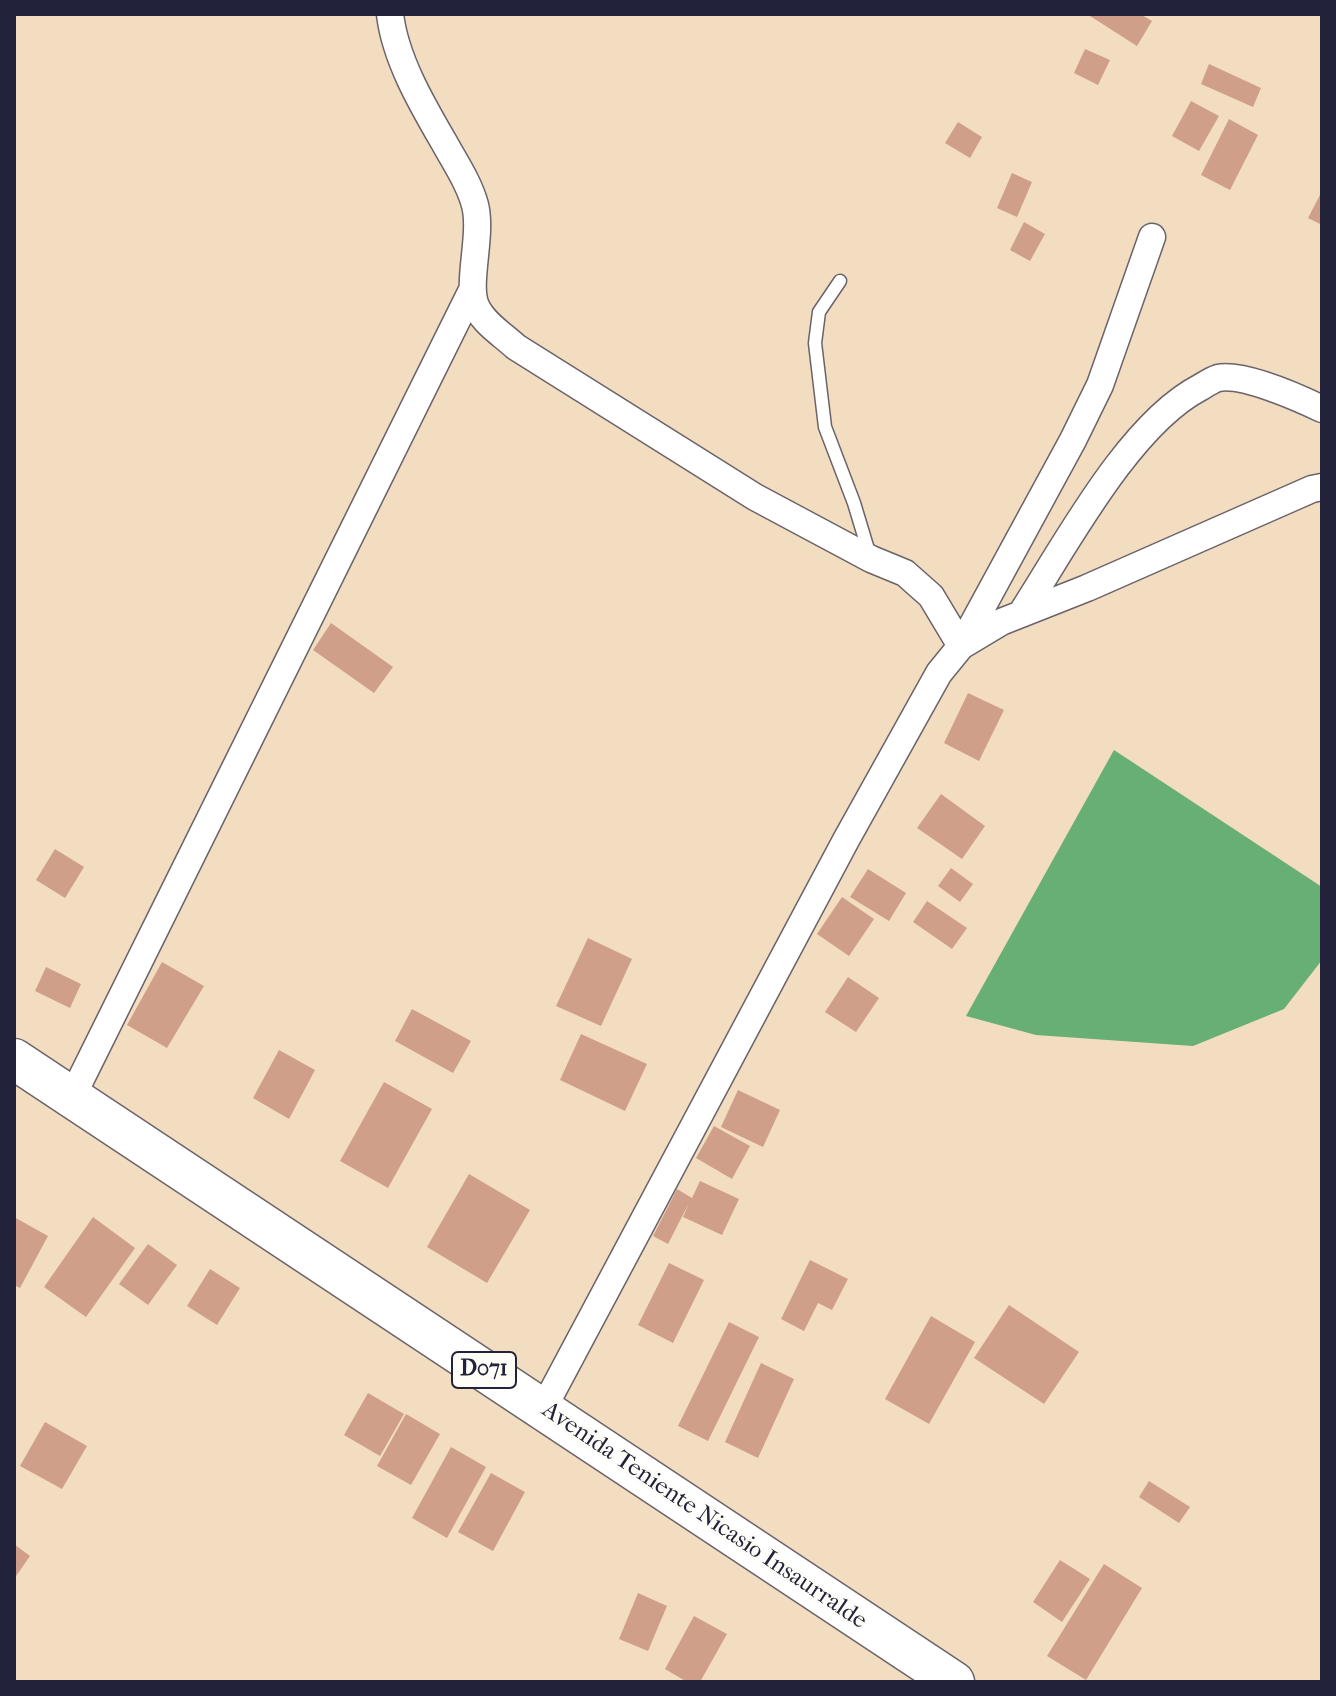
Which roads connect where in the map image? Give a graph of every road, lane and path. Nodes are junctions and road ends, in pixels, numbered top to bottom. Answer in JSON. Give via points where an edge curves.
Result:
{"nodes":[{"id":1,"x":390,"y":14,"type":"edge"},
{"id":2,"x":1152,"y":237,"type":"dead end"},
{"id":3,"x":840,"y":281,"type":"dead end"},
{"id":4,"x":471,"y":292,"type":"junction"},
{"id":5,"x":1322,"y":409,"type":"edge"},
{"id":6,"x":1322,"y":487,"type":"edge"},
{"id":7,"x":871,"y":559,"type":"junction"},
{"id":8,"x":1021,"y":614,"type":"junction"},
{"id":9,"x":961,"y":646,"type":"junction"},
{"id":10,"x":14,"y":1059,"type":"edge"},
{"id":11,"x":72,"y":1097,"type":"junction"},
{"id":12,"x":543,"y":1409,"type":"junction"},
{"id":13,"x":954,"y":1682,"type":"edge"}],
"edges":[{"from":1,"to":4,"type":"street","via":[[405,66],[475,203]]},
{"from":2,"to":9,"type":"street","via":[[1100,385]]},
{"from":3,"to":7,"type":"lane","via":[[819,312],[815,343],[825,427]]},
{"from":4,"to":7,"type":"street","via":[[476,308],[516,347],[755,497]]},
{"from":4,"to":11,"type":"street"},
{"from":5,"to":8,"type":"street","via":[[1248,381],[1218,378],[1193,391],[1161,416],[1115,468]]},
{"from":6,"to":8,"type":"street"},
{"from":7,"to":9,"type":"street","via":[[905,573],[931,596]]},
{"from":8,"to":9,"type":"street"},
{"from":9,"to":12,"type":"street","via":[[939,673],[846,840]]},
{"from":10,"to":11,"type":"main road","name":"Avenida Teniente Nicasio Insaurralde","number":"D071"},
{"from":11,"to":12,"type":"main road","name":"Avenida Teniente Nicasio Insaurralde","number":"D071"},
{"from":12,"to":13,"type":"main road","name":"Avenida Teniente Nicasio Insaurralde","number":"D071"}]}
